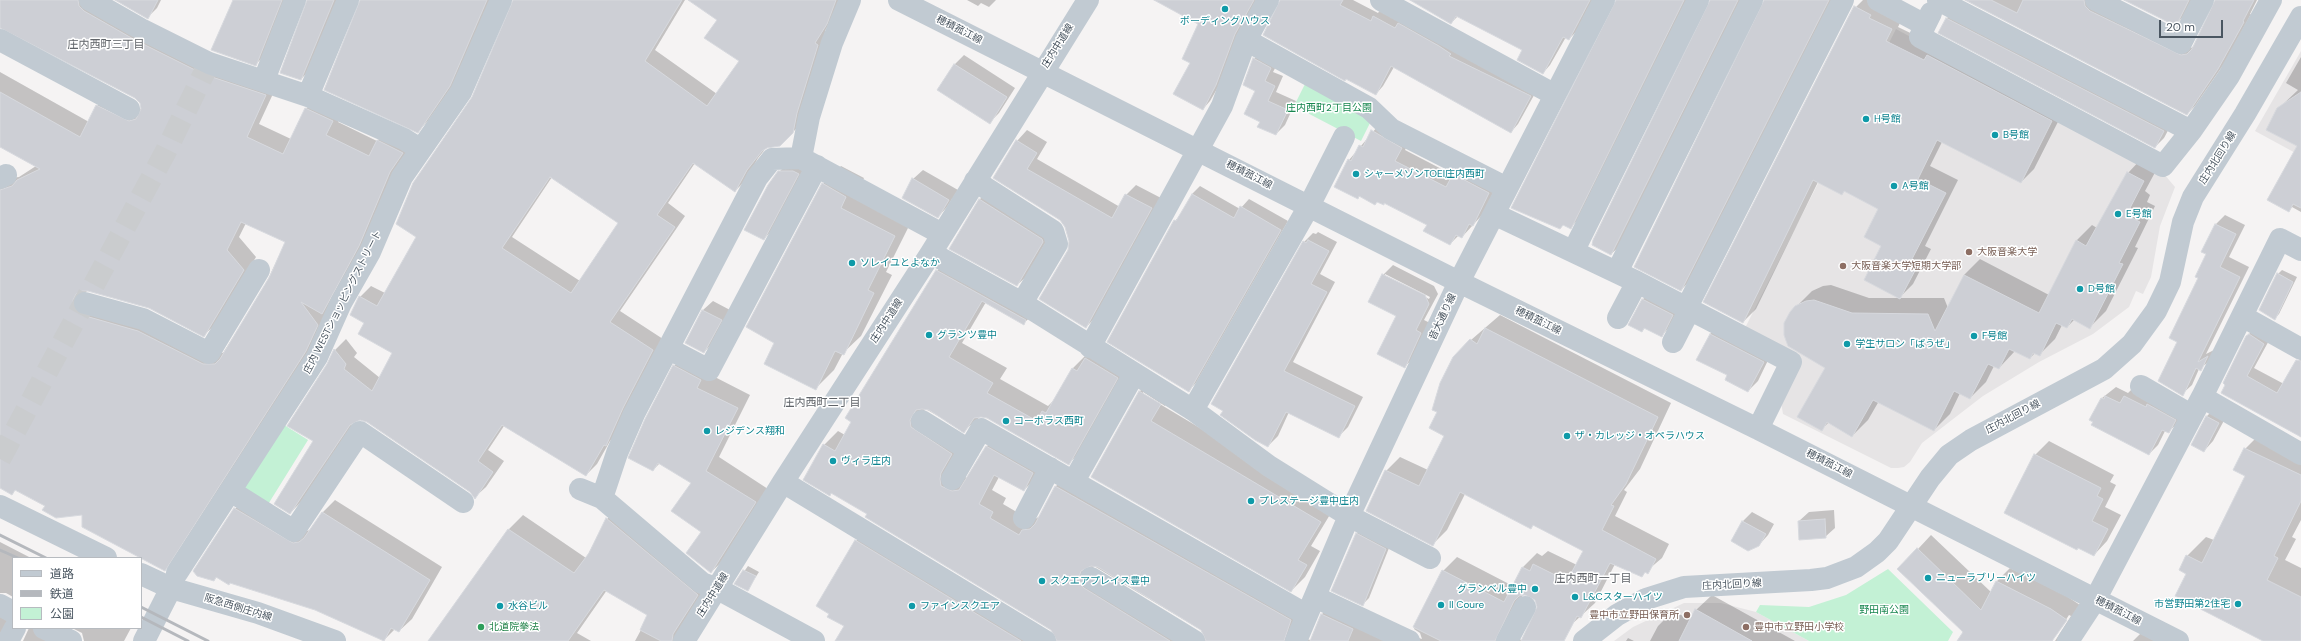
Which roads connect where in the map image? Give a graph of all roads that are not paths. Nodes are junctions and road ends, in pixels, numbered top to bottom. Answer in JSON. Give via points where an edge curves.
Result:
{"nodes":[{"id":1,"x":90,"y":0,"type":"edge"},
{"id":2,"x":295,"y":0,"type":"edge"},
{"id":3,"x":348,"y":0,"type":"edge"},
{"id":4,"x":501,"y":0,"type":"edge"},
{"id":5,"x":850,"y":0,"type":"edge"},
{"id":6,"x":899,"y":0,"type":"edge"},
{"id":7,"x":1088,"y":0,"type":"edge"},
{"id":8,"x":1268,"y":0,"type":"edge"},
{"id":9,"x":1381,"y":0,"type":"edge"},
{"id":10,"x":1698,"y":0,"type":"edge"},
{"id":11,"x":1752,"y":0,"type":"edge"},
{"id":12,"x":1843,"y":0,"type":"edge"},
{"id":13,"x":1878,"y":0,"type":"edge"},
{"id":14,"x":1938,"y":0,"type":"edge"},
{"id":15,"x":2096,"y":0,"type":"edge"},
{"id":16,"x":2203,"y":0,"type":"edge"},
{"id":17,"x":2271,"y":0,"type":"edge"},
{"id":18,"x":1601,"y":1,"type":"edge"},
{"id":19,"x":2301,"y":17,"type":"edge"},
{"id":20,"x":1925,"y":25,"type":"junction"},
{"id":21,"x":0,"y":40,"type":"edge"},
{"id":22,"x":1246,"y":40,"type":"junction"},
{"id":23,"x":1042,"y":72,"type":"junction"},
{"id":24,"x":264,"y":80,"type":"junction"},
{"id":25,"x":1555,"y":95,"type":"junction"},
{"id":26,"x":308,"y":96,"type":"junction"},
{"id":27,"x":129,"y":109,"type":"dead end"},
{"id":28,"x":2192,"y":131,"type":"junction"},
{"id":29,"x":1344,"y":137,"type":"dead end"},
{"id":30,"x":416,"y":146,"type":"junction"},
{"id":31,"x":1199,"y":149,"type":"junction"},
{"id":32,"x":809,"y":162,"type":"junction"},
{"id":33,"x":975,"y":181,"type":"junction"},
{"id":34,"x":1507,"y":188,"type":"junction"},
{"id":35,"x":1309,"y":206,"type":"junction"},
{"id":36,"x":1494,"y":214,"type":"junction"},
{"id":37,"x":942,"y":234,"type":"junction"},
{"id":38,"x":1574,"y":250,"type":"junction"},
{"id":39,"x":2301,"y":250,"type":"edge"},
{"id":40,"x":931,"y":253,"type":"junction"},
{"id":41,"x":258,"y":270,"type":"dead end"},
{"id":42,"x":1617,"y":272,"type":"junction"},
{"id":43,"x":1459,"y":282,"type":"junction"},
{"id":44,"x":1637,"y":282,"type":"junction"},
{"id":45,"x":85,"y":303,"type":"dead end"},
{"id":46,"x":1022,"y":303,"type":"junction"},
{"id":47,"x":1689,"y":308,"type":"junction"},
{"id":48,"x":2242,"y":316,"type":"junction"},
{"id":49,"x":1618,"y":318,"type":"dead end"},
{"id":50,"x":1673,"y":342,"type":"dead end"},
{"id":51,"x":1090,"y":347,"type":"junction"},
{"id":52,"x":669,"y":349,"type":"junction"},
{"id":53,"x":2301,"y":349,"type":"edge"},
{"id":54,"x":1134,"y":374,"type":"junction"},
{"id":55,"x":2141,"y":386,"type":"dead end"},
{"id":56,"x":2196,"y":406,"type":"junction"},
{"id":57,"x":1193,"y":410,"type":"junction"},
{"id":58,"x":922,"y":421,"type":"dead end"},
{"id":59,"x":1758,"y":429,"type":"junction"},
{"id":60,"x":969,"y":450,"type":"junction"},
{"id":61,"x":2301,"y":454,"type":"edge"},
{"id":62,"x":1050,"y":468,"type":"junction"},
{"id":63,"x":952,"y":479,"type":"dead end"},
{"id":64,"x":1074,"y":481,"type":"junction"},
{"id":65,"x":783,"y":482,"type":"junction"},
{"id":66,"x":580,"y":489,"type":"dead end"},
{"id":67,"x":232,"y":492,"type":"junction"},
{"id":68,"x":602,"y":498,"type":"junction"},
{"id":69,"x":463,"y":502,"type":"dead end"},
{"id":70,"x":0,"y":506,"type":"edge"},
{"id":71,"x":1912,"y":507,"type":"junction"},
{"id":72,"x":1349,"y":516,"type":"junction"},
{"id":73,"x":1024,"y":518,"type":"dead end"},
{"id":74,"x":104,"y":557,"type":"edge"},
{"id":75,"x":1430,"y":558,"type":"dead end"},
{"id":76,"x":142,"y":574,"type":"edge"},
{"id":77,"x":1092,"y":578,"type":"dead end"},
{"id":78,"x":174,"y":581,"type":"junction"},
{"id":79,"x":718,"y":589,"type":"junction"},
{"id":80,"x":2095,"y":600,"type":"junction"},
{"id":81,"x":0,"y":605,"type":"edge"},
{"id":82,"x":1311,"y":606,"type":"junction"},
{"id":83,"x":1525,"y":607,"type":"dead end"},
{"id":84,"x":12,"y":611,"type":"edge"},
{"id":85,"x":14,"y":629,"type":"edge"},
{"id":86,"x":46,"y":629,"type":"edge"},
{"id":87,"x":8,"y":641,"type":"edge"},
{"id":88,"x":71,"y":641,"type":"edge"},
{"id":89,"x":144,"y":641,"type":"edge"},
{"id":90,"x":335,"y":641,"type":"edge"},
{"id":91,"x":684,"y":641,"type":"edge"},
{"id":92,"x":814,"y":641,"type":"edge"},
{"id":93,"x":1044,"y":641,"type":"edge"},
{"id":94,"x":1194,"y":641,"type":"edge"},
{"id":95,"x":1296,"y":641,"type":"edge"},
{"id":96,"x":1409,"y":641,"type":"edge"},
{"id":97,"x":1507,"y":641,"type":"edge"},
{"id":98,"x":1584,"y":641,"type":"edge"},
{"id":99,"x":2068,"y":641,"type":"edge"},
{"id":100,"x":2178,"y":641,"type":"edge"}],
"edges":[{"from":1,"to":24,"type":"street","via":[[209,63]]},
{"from":2,"to":24,"type":"street"},
{"from":3,"to":26,"type":"street"},
{"from":4,"to":30,"type":"street","name":"庄内 WESTショッピングストリート","via":[[461,92]]},
{"from":5,"to":32,"type":"street","via":[[832,43],[809,117]]},
{"from":6,"to":23,"type":"street","name":"穂積菰江線"},
{"from":7,"to":23,"type":"street","name":"庄内中道線"},
{"from":8,"to":22,"type":"street"},
{"from":9,"to":25,"type":"street"},
{"from":10,"to":38,"type":"street"},
{"from":11,"to":42,"type":"street"},
{"from":12,"to":47,"type":"street"},
{"from":13,"to":20,"type":"street"},
{"from":14,"to":20,"type":"street"},
{"from":14,"to":28,"type":"street"},
{"from":15,"to":16,"type":"street","via":[[2181,43]]},
{"from":17,"to":28,"type":"street","via":[[2229,76]]},
{"from":18,"to":25,"type":"street","name":"音大通り線"},
{"from":19,"to":71,"type":"street","name":"庄内北回り線","via":[[2193,197],[2183,222],[2170,282],[2156,311],[2132,344],[2104,369],[1971,440],[1949,455],[1930,478]]},
{"from":20,"to":28,"type":"street","via":[[1920,37],[2163,166]]},
{"from":21,"to":27,"type":"street"},
{"from":22,"to":31,"type":"street","via":[[1222,106]]},
{"from":22,"to":34,"type":"street","via":[[1369,108],[1391,130]]},
{"from":23,"to":31,"type":"street","name":"穂積菰江線"},
{"from":23,"to":33,"type":"street","name":"庄内中道線"},
{"from":24,"to":26,"type":"street"},
{"from":25,"to":34,"type":"street","name":"音大通り線"},
{"from":26,"to":30,"type":"street"},
{"from":29,"to":35,"type":"street"},
{"from":30,"to":67,"type":"street","name":"庄内 WESTショッピングストリート","via":[[370,252],[342,302],[317,357]]},
{"from":31,"to":35,"type":"street","name":"穂積菰江線"},
{"from":31,"to":51,"type":"street"},
{"from":32,"to":37,"type":"street"},
{"from":32,"to":52,"type":"street","via":[[772,159],[757,178]]},
{"from":32,"to":52,"type":"street","via":[[709,370]]},
{"from":33,"to":37,"type":"street","name":"庄内中道線"},
{"from":33,"to":46,"type":"street","via":[[1053,231],[1057,244]]},
{"from":34,"to":36,"type":"street","name":"音大通り線"},
{"from":35,"to":43,"type":"street","name":"穂積菰江線"},
{"from":35,"to":57,"type":"street"},
{"from":36,"to":38,"type":"street"},
{"from":36,"to":43,"type":"street","name":"音大通り線"},
{"from":37,"to":40,"type":"street","name":"庄内中道線"},
{"from":38,"to":42,"type":"street"},
{"from":39,"to":48,"type":"street","via":[[2280,239]]},
{"from":40,"to":46,"type":"street"},
{"from":40,"to":65,"type":"street","name":"庄内中道線"},
{"from":41,"to":45,"type":"street","via":[[209,353],[143,319]]},
{"from":42,"to":44,"type":"street"},
{"from":43,"to":59,"type":"street","name":"穂積菰江線"},
{"from":43,"to":72,"type":"street","name":"音大通り線"},
{"from":44,"to":47,"type":"street"},
{"from":44,"to":49,"type":"street"},
{"from":46,"to":51,"type":"street"},
{"from":47,"to":50,"type":"street"},
{"from":47,"to":59,"type":"street","via":[[1791,362]]},
{"from":48,"to":53,"type":"street"},
{"from":48,"to":56,"type":"street"},
{"from":51,"to":54,"type":"street"},
{"from":52,"to":68,"type":"street","via":[[634,414],[617,453]]},
{"from":54,"to":57,"type":"street"},
{"from":54,"to":64,"type":"street"},
{"from":55,"to":56,"type":"street"},
{"from":56,"to":61,"type":"street"},
{"from":56,"to":80,"type":"street"},
{"from":57,"to":72,"type":"street","via":[[1269,466]]},
{"from":58,"to":60,"type":"street"},
{"from":59,"to":71,"type":"street","name":"穂積菰江線"},
{"from":60,"to":62,"type":"street","via":[[981,429]]},
{"from":60,"to":63,"type":"street"},
{"from":62,"to":64,"type":"street"},
{"from":62,"to":73,"type":"street"},
{"from":64,"to":82,"type":"street"},
{"from":65,"to":79,"type":"street","name":"庄内中道線"},
{"from":65,"to":93,"type":"street"},
{"from":66,"to":68,"type":"street"},
{"from":67,"to":69,"type":"street","via":[[294,531],[360,432]]},
{"from":67,"to":78,"type":"street","name":"庄内 WESTショッピングストリート"},
{"from":68,"to":79,"type":"street","via":[[702,583]]},
{"from":70,"to":74,"type":"street"},
{"from":71,"to":80,"type":"street","name":"穂積菰江線"},
{"from":71,"to":98,"type":"street","name":"庄内北回り線","via":[[1892,536],[1877,552],[1844,572],[1811,580],[1684,587],[1646,599],[1617,615]]},
{"from":72,"to":75,"type":"street"},
{"from":72,"to":82,"type":"street","name":"音大通り線"},
{"from":76,"to":78,"type":"street","name":"阪急西側庄内線"},
{"from":77,"to":94,"type":"street"},
{"from":78,"to":89,"type":"street","name":"庄内 WESTショッピングストリート","via":[[152,630]]},
{"from":78,"to":90,"type":"street","name":"阪急西側庄内線"},
{"from":79,"to":91,"type":"street","name":"庄内中道線"},
{"from":79,"to":92,"type":"street"},
{"from":80,"to":99,"type":"street"},
{"from":80,"to":100,"type":"street","name":"穂積菰江線"},
{"from":81,"to":84,"type":"street"},
{"from":82,"to":95,"type":"street","name":"音大通り線"},
{"from":82,"to":96,"type":"street"},
{"from":83,"to":97,"type":"street"},
{"from":85,"to":87,"type":"street"},
{"from":86,"to":88,"type":"street"}]}
